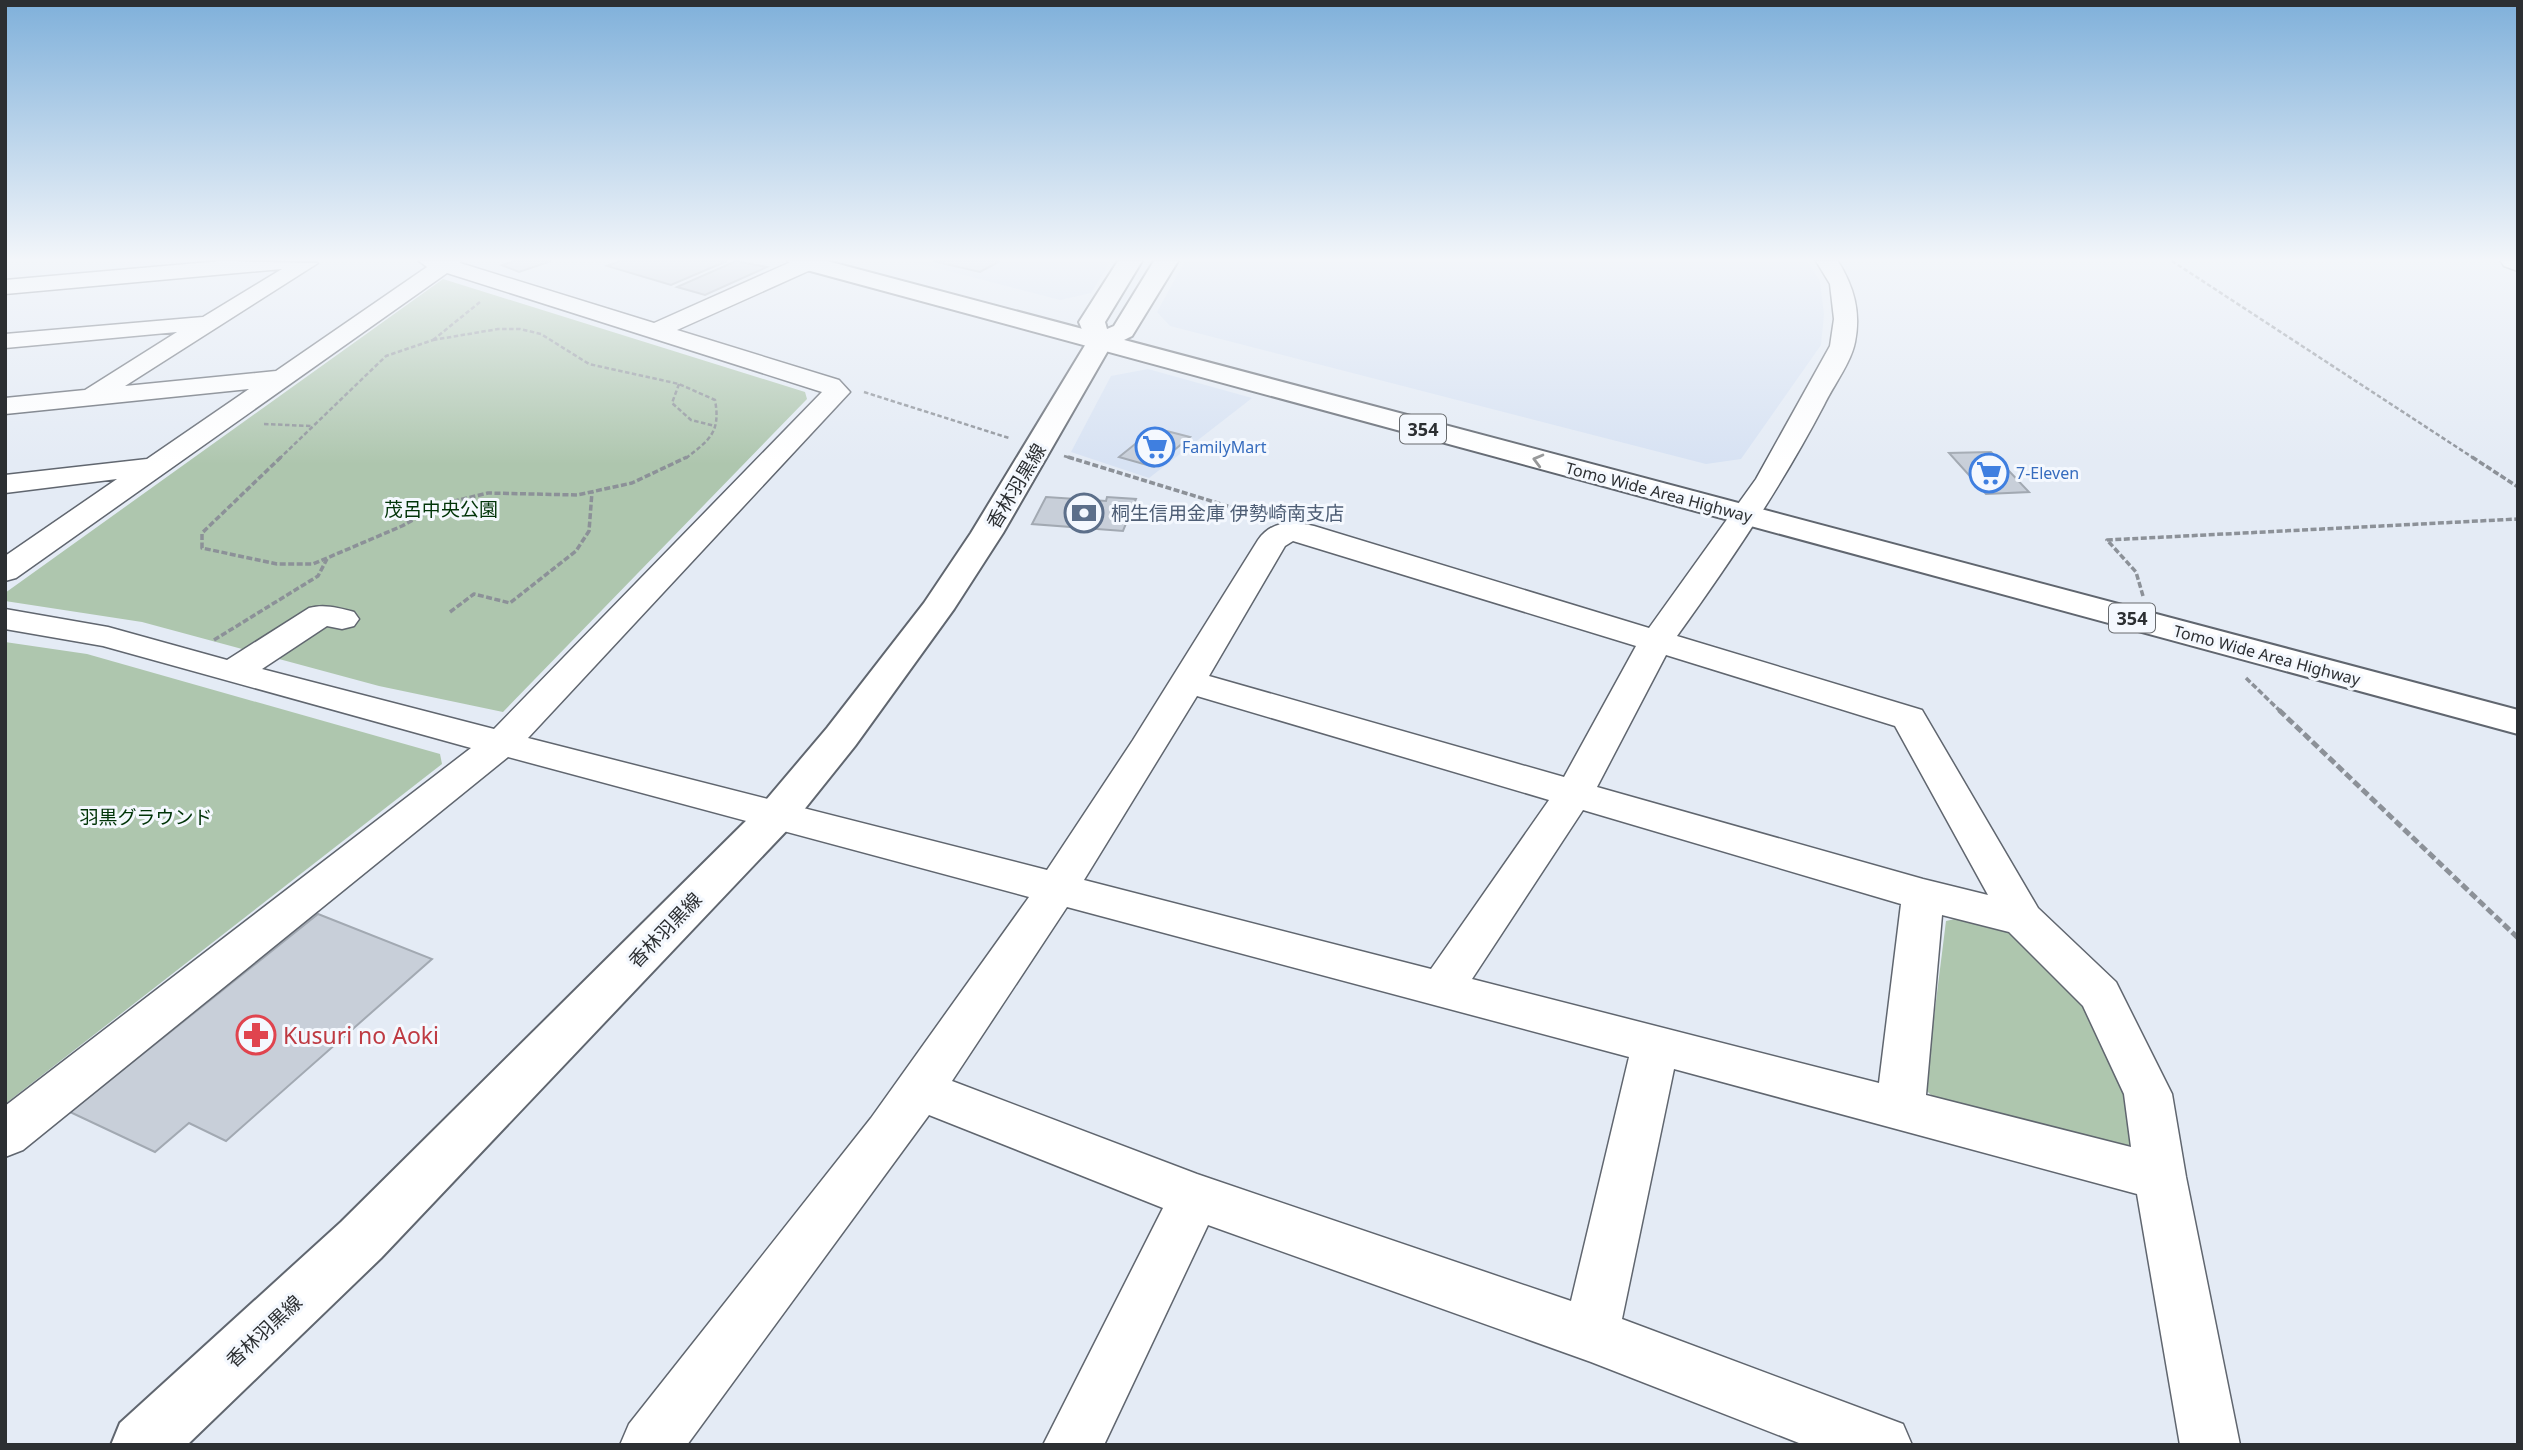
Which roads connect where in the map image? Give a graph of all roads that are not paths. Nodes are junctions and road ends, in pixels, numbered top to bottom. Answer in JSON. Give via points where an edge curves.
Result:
{"nodes":[{"id":1,"x":145,"y":329,"type":"edge"},
{"id":2,"x":200,"y":329,"type":"edge"},
{"id":3,"x":350,"y":329,"type":"edge"},
{"id":4,"x":649,"y":329,"type":"edge"},
{"id":5,"x":661,"y":329,"type":"edge"},
{"id":6,"x":1091,"y":329,"type":"edge"},
{"id":7,"x":1093,"y":329,"type":"edge"},
{"id":8,"x":1106,"y":329,"type":"edge"},
{"id":9,"x":1108,"y":329,"type":"edge"},
{"id":10,"x":1845,"y":329,"type":"edge"},
{"id":11,"x":656,"y":331,"type":"junction"},
{"id":12,"x":1105,"y":332,"type":"junction"},
{"id":13,"x":5,"y":341,"type":"edge"},
{"id":14,"x":282,"y":378,"type":"junction"},
{"id":15,"x":90,"y":396,"type":"junction"},
{"id":16,"x":14,"y":405,"type":"edge"},
{"id":17,"x":5,"y":424,"type":"edge"},
{"id":18,"x":152,"y":467,"type":"junction"},
{"id":19,"x":5,"y":484,"type":"edge"},
{"id":20,"x":1752,"y":507,"type":"junction"},
{"id":21,"x":5,"y":571,"type":"edge"},
{"id":22,"x":5,"y":619,"type":"edge"},
{"id":23,"x":342,"y":619,"type":"dead end"},
{"id":24,"x":1655,"y":643,"type":"junction"},
{"id":25,"x":244,"y":665,"type":"junction"},
{"id":26,"x":1189,"y":682,"type":"junction"},
{"id":27,"x":2518,"y":699,"type":"edge"},
{"id":28,"x":2518,"y":722,"type":"edge"},
{"id":29,"x":503,"y":742,"type":"junction"},
{"id":30,"x":1574,"y":794,"type":"junction"},
{"id":31,"x":776,"y":816,"type":"junction"},
{"id":32,"x":1057,"y":890,"type":"junction"},
{"id":33,"x":1923,"y":895,"type":"junction"},
{"id":34,"x":2023,"y":919,"type":"junction"},
{"id":35,"x":1441,"y":989,"type":"junction"},
{"id":36,"x":1655,"y":1046,"type":"junction"},
{"id":37,"x":920,"y":1090,"type":"junction"},
{"id":38,"x":1900,"y":1110,"type":"junction"},
{"id":39,"x":5,"y":1135,"type":"edge"},
{"id":40,"x":2160,"y":1177,"type":"junction"},
{"id":41,"x":1195,"y":1197,"type":"junction"},
{"id":42,"x":1591,"y":1335,"type":"junction"},
{"id":43,"x":142,"y":1445,"type":"edge"},
{"id":44,"x":650,"y":1445,"type":"edge"},
{"id":45,"x":1073,"y":1445,"type":"edge"},
{"id":46,"x":1882,"y":1445,"type":"edge"},
{"id":47,"x":2210,"y":1445,"type":"edge"}],
"edges":[{"from":1,"to":13,"type":"street"},
{"from":2,"to":15,"type":"street"},
{"from":3,"to":14,"type":"street"},
{"from":4,"to":11,"type":"street"},
{"from":5,"to":11,"type":"street"},
{"from":6,"to":12,"type":"main road","name":"Tomo Wide Area Highway","number":"354"},
{"from":7,"to":12,"type":"main road","name":"Tomo Wide Area Highway","number":"354"},
{"from":8,"to":12,"type":"main road","name":"香林羽黒線"},
{"from":9,"to":12,"type":"main road","name":"香林羽黒線"},
{"from":10,"to":20,"type":"street","via":[[1842,346]]},
{"from":11,"to":29,"type":"street","via":[[837,392]]},
{"from":12,"to":20,"type":"main road","name":"Tomo Wide Area Highway","number":"354"},
{"from":12,"to":31,"type":"main road","name":"香林羽黒線","via":[[987,533],[937,608]]},
{"from":14,"to":15,"type":"street"},
{"from":14,"to":18,"type":"street"},
{"from":15,"to":16,"type":"street"},
{"from":16,"to":17,"type":"street"},
{"from":18,"to":19,"type":"street"},
{"from":18,"to":21,"type":"street"},
{"from":20,"to":24,"type":"street"},
{"from":20,"to":27,"type":"main road","name":"Tomo Wide Area Highway","number":"354","via":[[2142,600]]},
{"from":20,"to":28,"type":"main road","name":"Tomo Wide Area Highway","number":"354"},
{"from":22,"to":25,"type":"street"},
{"from":23,"to":25,"type":"street","via":[[321,615]]},
{"from":24,"to":26,"type":"street","via":[[1287,531],[1273,540]]},
{"from":24,"to":30,"type":"street"},
{"from":24,"to":34,"type":"street","via":[[1909,718]]},
{"from":25,"to":29,"type":"street"},
{"from":26,"to":30,"type":"street"},
{"from":26,"to":32,"type":"street"},
{"from":29,"to":31,"type":"street"},
{"from":29,"to":39,"type":"street"},
{"from":30,"to":33,"type":"street"},
{"from":30,"to":35,"type":"street"},
{"from":31,"to":32,"type":"street"},
{"from":31,"to":43,"type":"main road","name":"香林羽黒線","via":[[400,1201]]},
{"from":32,"to":35,"type":"street"},
{"from":32,"to":37,"type":"street"},
{"from":33,"to":34,"type":"street"},
{"from":33,"to":38,"type":"street"},
{"from":34,"to":40,"type":"street","via":[[2100,995],[2148,1094]]},
{"from":35,"to":36,"type":"street"},
{"from":36,"to":38,"type":"street"},
{"from":36,"to":42,"type":"street"},
{"from":37,"to":41,"type":"street"},
{"from":37,"to":44,"type":"street"},
{"from":38,"to":40,"type":"street"},
{"from":40,"to":47,"type":"street"},
{"from":41,"to":42,"type":"street"},
{"from":41,"to":45,"type":"street"},
{"from":42,"to":46,"type":"street"}]}
